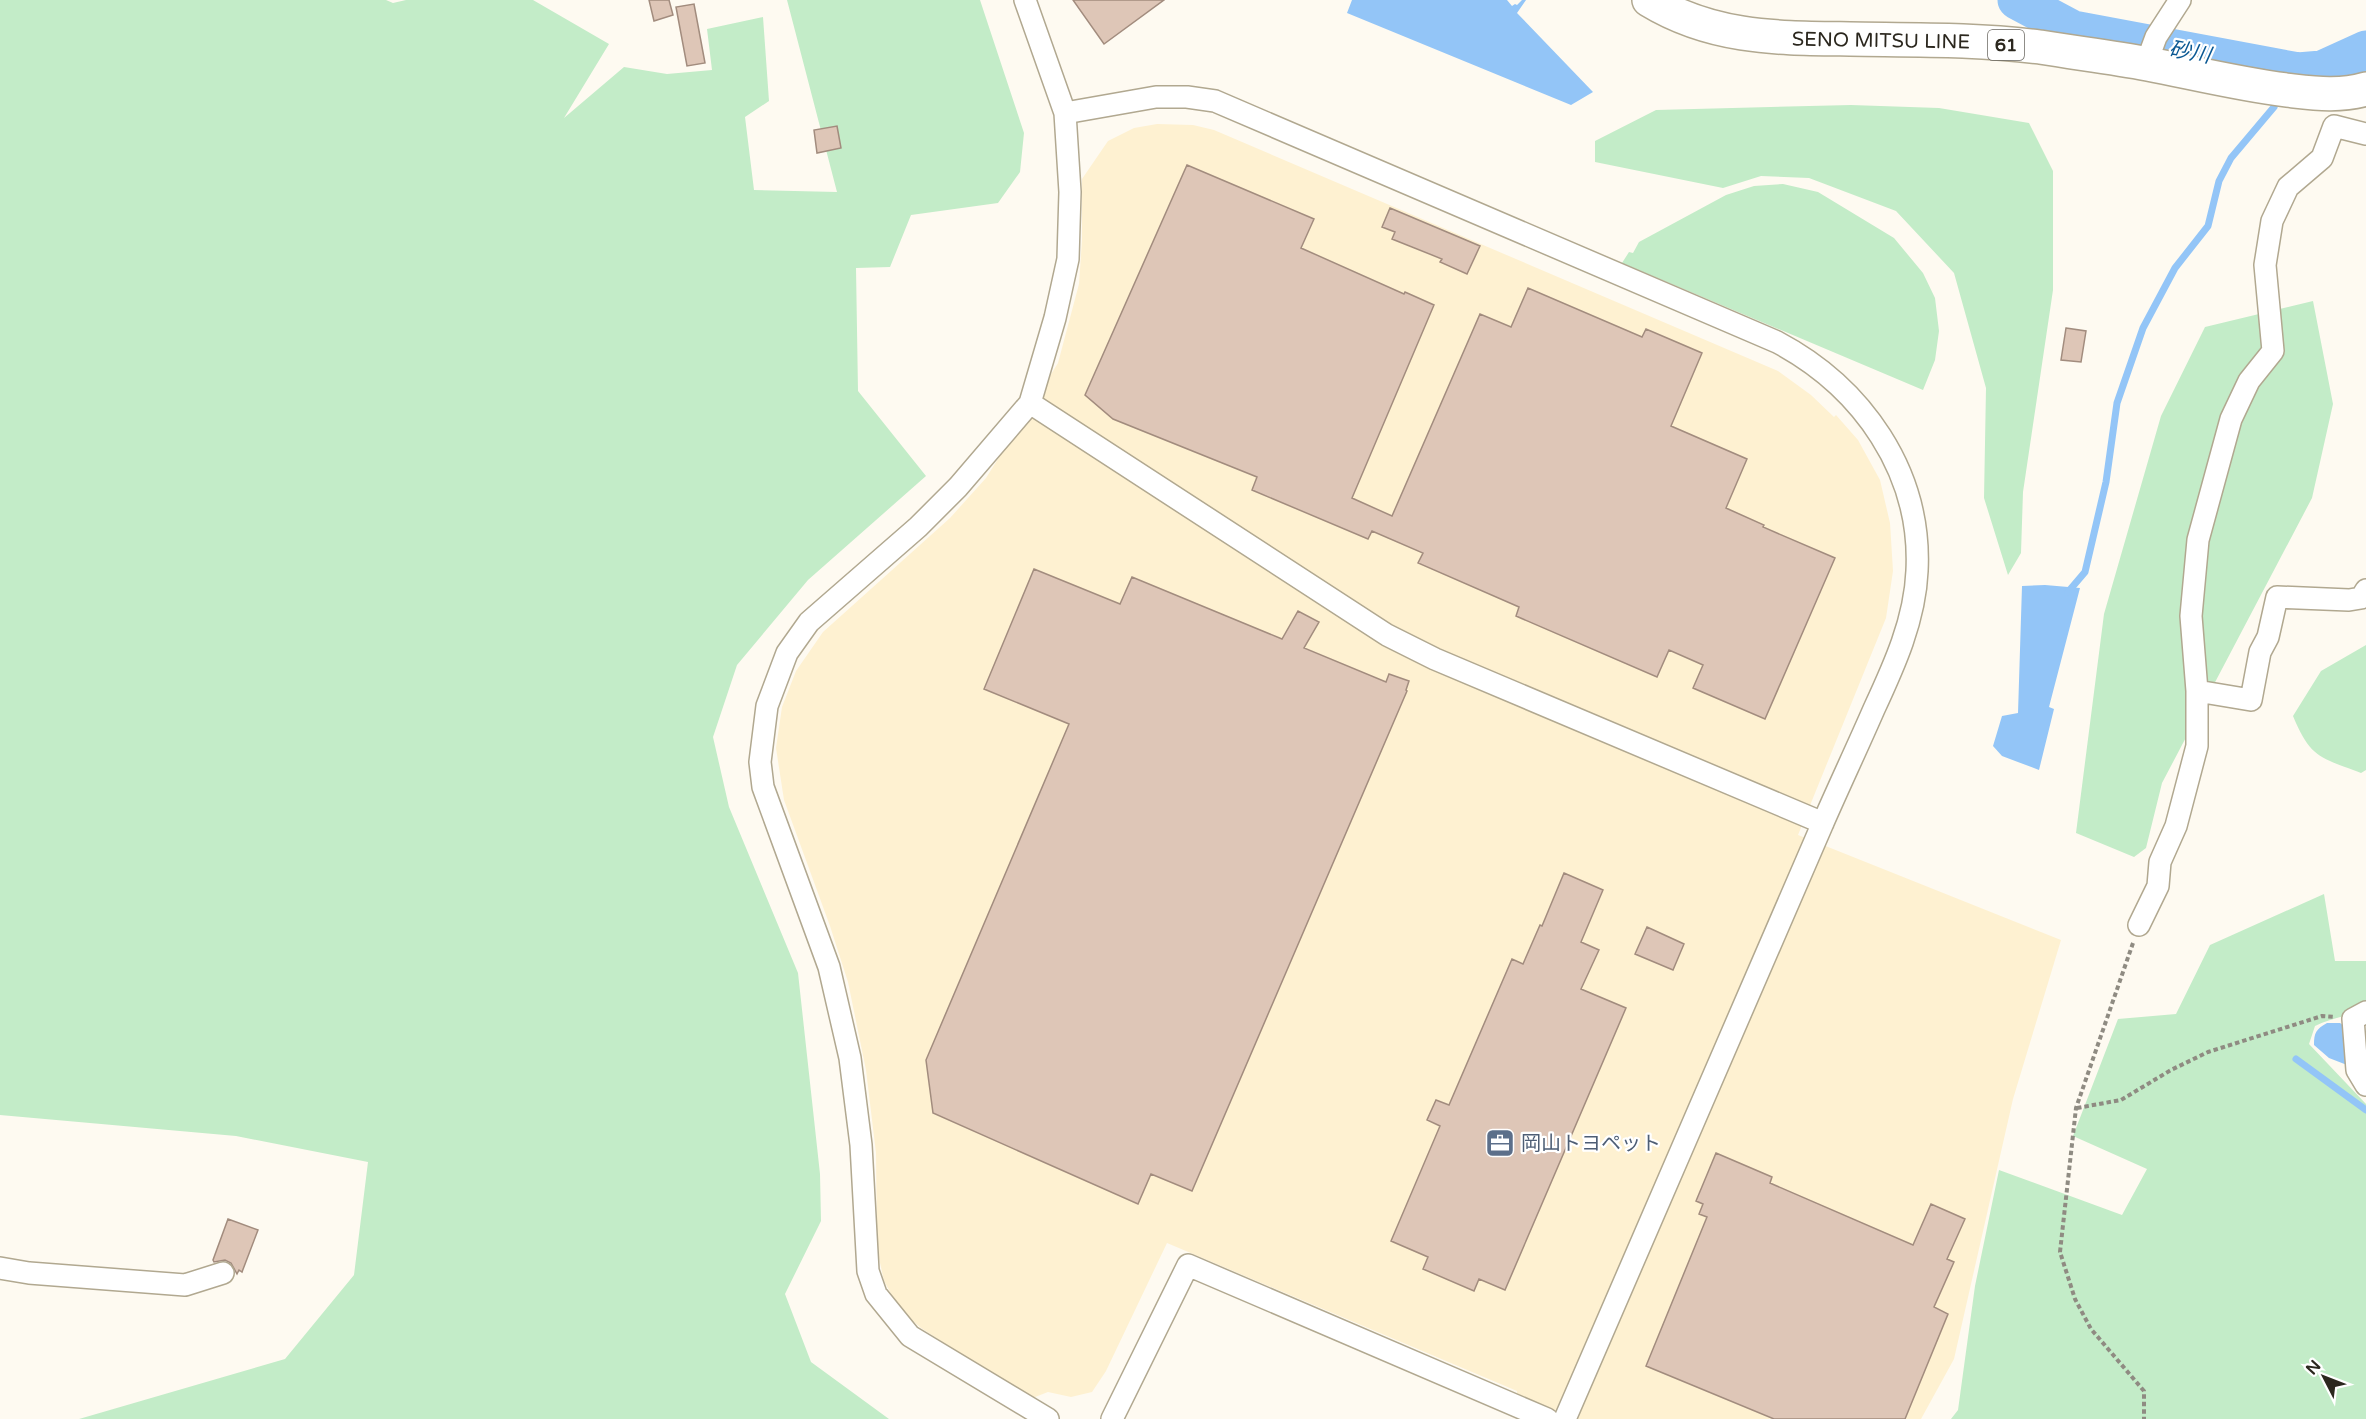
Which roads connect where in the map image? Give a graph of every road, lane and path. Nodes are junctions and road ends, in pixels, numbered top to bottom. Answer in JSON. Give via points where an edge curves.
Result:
{"nodes":[{"id":1,"x":1025,"y":0,"type":"edge"},
{"id":2,"x":1649,"y":0,"type":"edge"},
{"id":3,"x":2180,"y":0,"type":"edge"},
{"id":4,"x":2151,"y":50,"type":"junction"},
{"id":5,"x":2360,"y":97,"type":"edge"},
{"id":6,"x":1065,"y":113,"type":"junction"},
{"id":7,"x":2366,"y":134,"type":"edge"},
{"id":8,"x":1030,"y":403,"type":"junction"},
{"id":9,"x":2366,"y":590,"type":"edge"},
{"id":10,"x":2197,"y":691,"type":"junction"},
{"id":11,"x":1823,"y":823,"type":"junction"},
{"id":12,"x":2139,"y":925,"type":"joint"},
{"id":13,"x":2357,"y":1020,"type":"edge"},
{"id":14,"x":2366,"y":1085,"type":"edge"},
{"id":15,"x":2076,"y":1108,"type":"junction"},
{"id":16,"x":0,"y":1268,"type":"edge"},
{"id":17,"x":223,"y":1273,"type":"dead end"},
{"id":18,"x":1048,"y":1419,"type":"edge"},
{"id":19,"x":1112,"y":1419,"type":"edge"},
{"id":20,"x":1547,"y":1419,"type":"edge"},
{"id":21,"x":1565,"y":1419,"type":"edge"},
{"id":22,"x":2144,"y":1419,"type":"edge"}],
"edges":[{"from":1,"to":6,"type":"street"},
{"from":2,"to":4,"type":"main road","name":"SENO MITSU LINE","number":"61","via":[[1717,29],[1766,38],[1930,40]]},
{"from":3,"to":4,"type":"street"},
{"from":4,"to":5,"type":"main road","name":"SENO MITSU LINE","number":"61","via":[[2239,84]]},
{"from":6,"to":8,"type":"street","via":[[1070,192],[1068,259]]},
{"from":6,"to":11,"type":"street","via":[[1156,97],[1215,101],[1777,342],[1804,357],[1846,391],[1881,435],[1901,478],[1914,526],[1917,572],[1914,600],[1894,664]]},
{"from":7,"to":10,"type":"street","via":[[2334,126],[2322,158],[2288,187],[2272,220],[2265,264],[2273,351],[2249,381],[2231,419],[2198,540],[2191,616]]},
{"from":8,"to":11,"type":"street","via":[[1387,635],[1435,659]]},
{"from":8,"to":18,"type":"street","via":[[918,527],[809,622],[787,653],[777,676],[767,706],[760,762],[770,808],[829,967],[850,1058],[861,1145],[868,1271],[876,1294],[910,1336]]},
{"from":9,"to":10,"type":"street","via":[[2361,598],[2349,600],[2277,597],[2268,637],[2260,652],[2251,700]]},
{"from":10,"to":12,"type":"street","via":[[2197,746],[2176,826],[2160,862],[2158,886]]},
{"from":11,"to":21,"type":"street"},
{"from":12,"to":15,"type":"path"},
{"from":13,"to":14,"type":"street","via":[[2357,1070]]},
{"from":13,"to":15,"type":"path","via":[[2322,1016],[2208,1053],[2121,1100]]},
{"from":15,"to":22,"type":"path","via":[[2060,1252],[2075,1299],[2091,1329],[2144,1391]]},
{"from":16,"to":17,"type":"street","via":[[185,1285]]},
{"from":19,"to":20,"type":"street","via":[[1188,1264]]}]}
